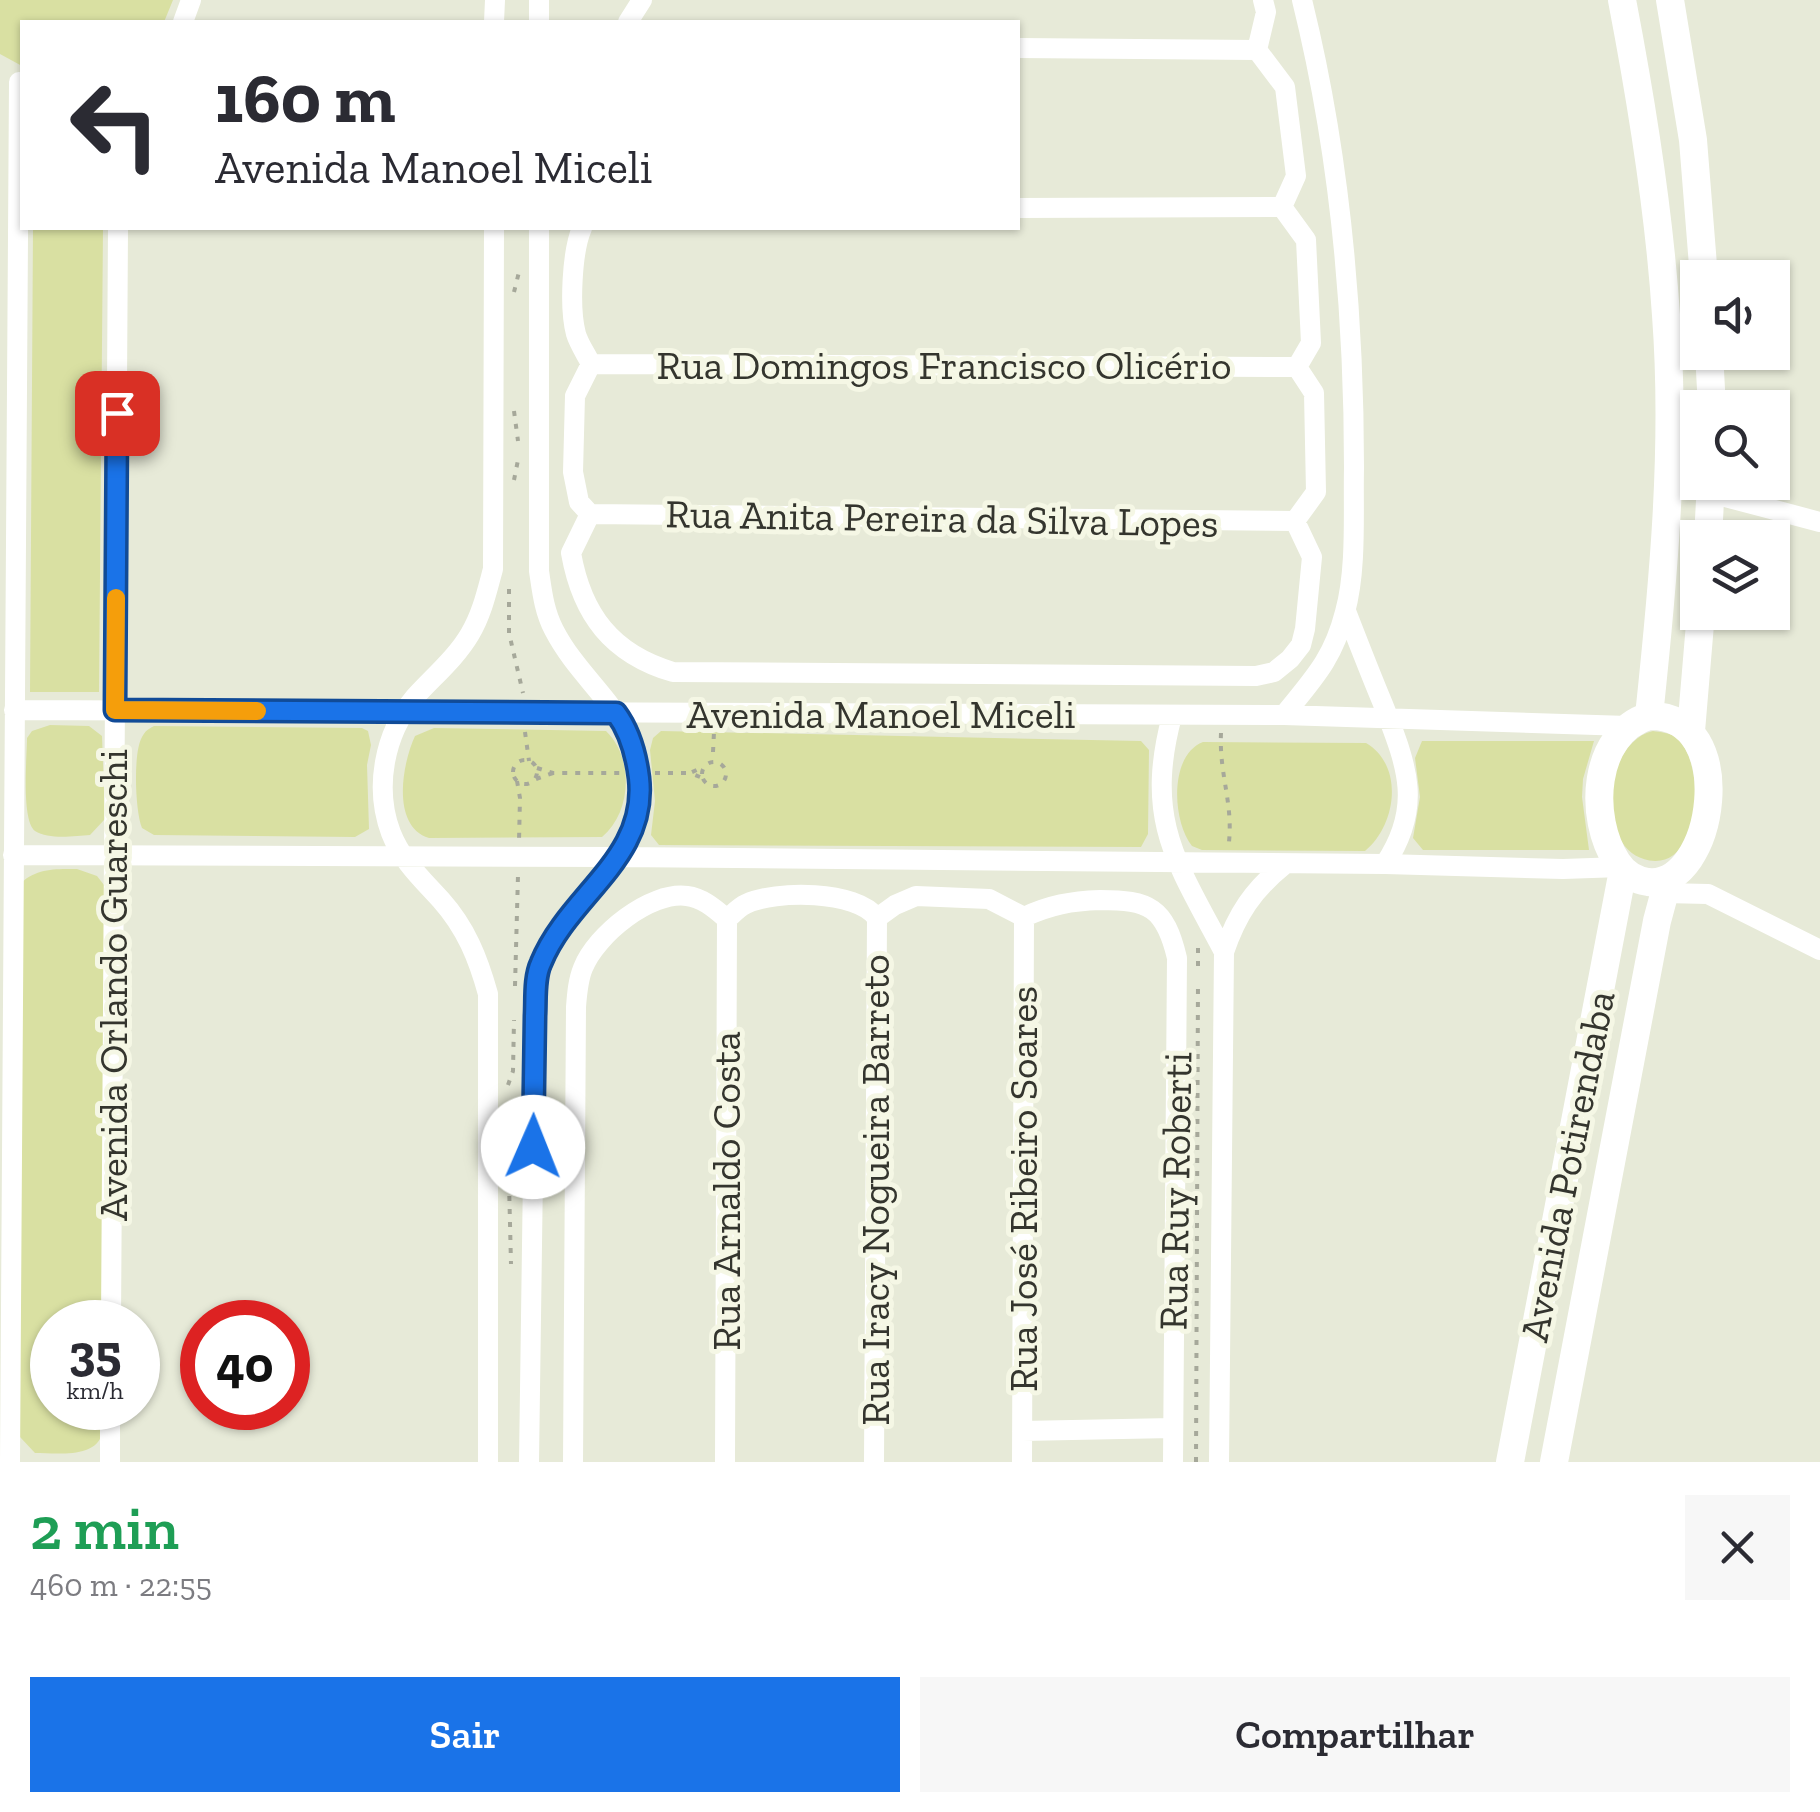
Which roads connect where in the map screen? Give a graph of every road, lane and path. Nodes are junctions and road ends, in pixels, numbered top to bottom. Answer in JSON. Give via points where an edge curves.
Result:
{"nodes":[{"id":1,"x":1263,"y":0,"type":"edge"},
{"id":2,"x":1302,"y":0,"type":"edge"},
{"id":3,"x":1622,"y":0,"type":"edge"},
{"id":4,"x":1670,"y":0,"type":"edge"},
{"id":5,"x":1020,"y":48,"type":"edge"},
{"id":6,"x":1257,"y":50,"type":"junction"},
{"id":7,"x":20,"y":173,"type":"edge"},
{"id":8,"x":1282,"y":207,"type":"junction"},
{"id":9,"x":1020,"y":208,"type":"edge"},
{"id":10,"x":118,"y":230,"type":"edge"},
{"id":11,"x":494,"y":230,"type":"edge"},
{"id":12,"x":539,"y":230,"type":"edge"},
{"id":13,"x":581,"y":230,"type":"edge"},
{"id":14,"x":1703,"y":260,"type":"edge"},
{"id":15,"x":519,"y":269,"type":"dead end"},
{"id":16,"x":513,"y":302,"type":"dead end"},
{"id":17,"x":591,"y":364,"type":"junction"},
{"id":18,"x":1297,"y":367,"type":"junction"},
{"id":19,"x":513,"y":404,"type":"dead end"},
{"id":20,"x":519,"y":446,"type":"dead end"},
{"id":21,"x":519,"y":456,"type":"dead end"},
{"id":22,"x":511,"y":492,"type":"dead end"},
{"id":23,"x":1749,"y":500,"type":"edge"},
{"id":24,"x":590,"y":514,"type":"junction"},
{"id":25,"x":1295,"y":521,"type":"junction"},
{"id":26,"x":1820,"y":522,"type":"edge"},
{"id":27,"x":509,"y":574,"type":"dead end"},
{"id":28,"x":1346,"y":611,"type":"junction"},
{"id":29,"x":1699,"y":630,"type":"edge"},
{"id":30,"x":14,"y":710,"type":"junction"},
{"id":31,"x":115,"y":710,"type":"junction"},
{"id":32,"x":406,"y":712,"type":"junction"},
{"id":33,"x":524,"y":712,"type":"junction"},
{"id":34,"x":616,"y":713,"type":"junction"},
{"id":35,"x":1284,"y":715,"type":"junction"},
{"id":36,"x":1172,"y":716,"type":"junction"},
{"id":37,"x":1388,"y":716,"type":"junction"},
{"id":38,"x":1638,"y":721,"type":"junction"},
{"id":39,"x":1691,"y":731,"type":"junction"},
{"id":40,"x":526,"y":746,"type":"junction"},
{"id":41,"x":521,"y":761,"type":"junction"},
{"id":42,"x":529,"y":761,"type":"junction"},
{"id":43,"x":706,"y":765,"type":"junction"},
{"id":44,"x":537,"y":768,"type":"junction"},
{"id":45,"x":702,"y":778,"type":"junction"},
{"id":46,"x":536,"y":779,"type":"junction"},
{"id":47,"x":517,"y":781,"type":"junction"},
{"id":48,"x":527,"y":784,"type":"junction"},
{"id":49,"x":520,"y":798,"type":"junction"},
{"id":50,"x":14,"y":855,"type":"junction"},
{"id":51,"x":114,"y":856,"type":"junction"},
{"id":52,"x":404,"y":856,"type":"junction"},
{"id":53,"x":518,"y":857,"type":"junction"},
{"id":54,"x":618,"y":857,"type":"junction"},
{"id":55,"x":1175,"y":862,"type":"junction"},
{"id":56,"x":1385,"y":864,"type":"junction"},
{"id":57,"x":1284,"y":865,"type":"junction"},
{"id":58,"x":1622,"y":869,"type":"junction"},
{"id":59,"x":1666,"y":886,"type":"junction"},
{"id":60,"x":1024,"y":916,"type":"junction"},
{"id":61,"x":877,"y":918,"type":"junction"},
{"id":62,"x":727,"y":919,"type":"junction"},
{"id":63,"x":1820,"y":950,"type":"edge"},
{"id":64,"x":1224,"y":952,"type":"junction"},
{"id":65,"x":515,"y":992,"type":"dead end"},
{"id":66,"x":514,"y":1012,"type":"dead end"},
{"id":67,"x":507,"y":1091,"type":"dead end"},
{"id":68,"x":507,"y":1173,"type":"dead end"},
{"id":69,"x":511,"y":1274,"type":"dead end"},
{"id":70,"x":111,"y":1300,"type":"edge"},
{"id":71,"x":1172,"y":1428,"type":"junction"},
{"id":72,"x":110,"y":1430,"type":"edge"},
{"id":73,"x":1022,"y":1431,"type":"junction"},
{"id":74,"x":10,"y":1462,"type":"edge"},
{"id":75,"x":110,"y":1462,"type":"edge"},
{"id":76,"x":488,"y":1462,"type":"edge"},
{"id":77,"x":529,"y":1462,"type":"edge"},
{"id":78,"x":573,"y":1462,"type":"edge"},
{"id":79,"x":725,"y":1462,"type":"edge"},
{"id":80,"x":874,"y":1462,"type":"edge"},
{"id":81,"x":1022,"y":1462,"type":"edge"},
{"id":82,"x":1173,"y":1462,"type":"edge"},
{"id":83,"x":1219,"y":1462,"type":"edge"},
{"id":84,"x":1510,"y":1462,"type":"edge"},
{"id":85,"x":1554,"y":1462,"type":"edge"}],
"edges":[{"from":1,"to":6,"type":"street"},
{"from":2,"to":28,"type":"street","via":[[1335,158],[1346,273],[1354,420]]},
{"from":3,"to":38,"type":"main road","via":[[1644,118],[1666,315],[1666,527]]},
{"from":4,"to":14,"type":"main road","via":[[1693,140]]},
{"from":5,"to":6,"type":"street"},
{"from":6,"to":8,"type":"street","via":[[1285,87],[1296,176]]},
{"from":7,"to":30,"type":"street"},
{"from":8,"to":9,"type":"street"},
{"from":8,"to":18,"type":"street","via":[[1306,240],[1311,343]]},
{"from":10,"to":31,"type":"street","name":"Avenida Orlando Guareschi"},
{"from":11,"to":32,"type":"street","via":[[492,570],[470,636]]},
{"from":12,"to":34,"type":"street","via":[[543,602],[573,661]]},
{"from":13,"to":17,"type":"street","via":[[574,317]]},
{"from":15,"to":16,"type":"path"},
{"from":17,"to":18,"type":"street","name":"Rua Domingos Francisco Olicério"},
{"from":17,"to":24,"type":"street","via":[[575,396],[573,472],[579,502]]},
{"from":18,"to":25,"type":"street","via":[[1314,393],[1316,492]]},
{"from":19,"to":20,"type":"path"},
{"from":21,"to":22,"type":"path"},
{"from":23,"to":26,"type":"street"},
{"from":24,"to":25,"type":"street","name":"Rua Anita Pereira da Silva Lopes"},
{"from":24,"to":25,"type":"street","via":[[571,553],[596,624],[631,655],[673,672],[1274,672],[1301,645],[1312,557]]},
{"from":27,"to":33,"type":"path","via":[[509,634]]},
{"from":28,"to":35,"type":"street","via":[[1328,661]]},
{"from":28,"to":37,"type":"street"},
{"from":29,"to":39,"type":"main road"},
{"from":30,"to":31,"type":"street","name":"Avenida Manoel Miceli"},
{"from":30,"to":50,"type":"street"},
{"from":31,"to":32,"type":"street","name":"Avenida Manoel Miceli"},
{"from":31,"to":51,"type":"street","name":"Avenida Orlando Guareschi"},
{"from":32,"to":33,"type":"street","name":"Avenida Manoel Miceli"},
{"from":32,"to":52,"type":"street","via":[[393,730],[383,798]]},
{"from":33,"to":34,"type":"street","name":"Avenida Manoel Miceli"},
{"from":33,"to":40,"type":"path"},
{"from":34,"to":36,"type":"street","name":"Avenida Manoel Miceli"},
{"from":34,"to":54,"type":"street","via":[[636,756],[640,794],[629,842]]},
{"from":35,"to":36,"type":"street","name":"Avenida Manoel Miceli"},
{"from":35,"to":37,"type":"street","name":"Avenida Manoel Miceli"},
{"from":36,"to":55,"type":"street","via":[[1160,788]]},
{"from":37,"to":38,"type":"street","name":"Avenida Manoel Miceli"},
{"from":37,"to":56,"type":"street","via":[[1408,780],[1406,818]]},
{"from":38,"to":39,"type":"main road","via":[[1672,718]]},
{"from":38,"to":58,"type":"main road","via":[[1609,752],[1601,783],[1604,829]]},
{"from":39,"to":59,"type":"main road","via":[[1706,770],[1704,823],[1695,849]]},
{"from":40,"to":41,"type":"path"},
{"from":40,"to":42,"type":"path"},
{"from":41,"to":42,"type":"path"},
{"from":41,"to":47,"type":"path","via":[[513,771]]},
{"from":42,"to":44,"type":"path"},
{"from":43,"to":45,"type":"path"},
{"from":43,"to":45,"type":"path","via":[[690,773]]},
{"from":43,"to":45,"type":"path","via":[[714,752],[726,773],[711,785]]},
{"from":44,"to":46,"type":"path"},
{"from":44,"to":46,"type":"path","via":[[553,772]]},
{"from":46,"to":48,"type":"path"},
{"from":47,"to":48,"type":"path"},
{"from":47,"to":49,"type":"path"},
{"from":48,"to":49,"type":"path"},
{"from":49,"to":53,"type":"path"},
{"from":50,"to":51,"type":"street"},
{"from":50,"to":74,"type":"street"},
{"from":51,"to":52,"type":"street"},
{"from":51,"to":70,"type":"street","name":"Avenida Orlando Guareschi"},
{"from":52,"to":53,"type":"street"},
{"from":52,"to":76,"type":"street","via":[[462,928],[488,994]]},
{"from":53,"to":54,"type":"street"},
{"from":53,"to":65,"type":"path"},
{"from":54,"to":55,"type":"street"},
{"from":54,"to":77,"type":"street","via":[[563,920],[539,966]]},
{"from":55,"to":57,"type":"street"},
{"from":55,"to":64,"type":"street"},
{"from":56,"to":57,"type":"street"},
{"from":56,"to":58,"type":"street"},
{"from":57,"to":64,"type":"street","via":[[1237,916]]},
{"from":58,"to":59,"type":"main road"},
{"from":58,"to":84,"type":"main road","name":"Avenida Potirendaba"},
{"from":59,"to":63,"type":"street","via":[[1708,894]]},
{"from":59,"to":85,"type":"main road","name":"Avenida Potirendaba"},
{"from":60,"to":61,"type":"street","via":[[989,898],[916,896]]},
{"from":60,"to":71,"type":"street","name":"Rua Ruy Roberti","via":[[1065,901],[1136,900],[1154,910],[1173,938],[1178,958]]},
{"from":60,"to":73,"type":"street","name":"Rua José Ribeiro Soares"},
{"from":61,"to":62,"type":"street","via":[[829,896],[766,897]]},
{"from":61,"to":80,"type":"street","name":"Rua Iracy Nogueira Barreto"},
{"from":62,"to":78,"type":"street","via":[[686,896],[660,898],[614,928],[583,966],[576,1007]]},
{"from":62,"to":79,"type":"street","name":"Rua Arnaldo Costa"},
{"from":64,"to":83,"type":"street"},
{"from":66,"to":67,"type":"path"},
{"from":68,"to":69,"type":"path"},
{"from":71,"to":73,"type":"street"},
{"from":71,"to":82,"type":"street","name":"Rua Ruy Roberti"},
{"from":72,"to":75,"type":"street"},
{"from":73,"to":81,"type":"street","name":"Rua José Ribeiro Soares"}]}
